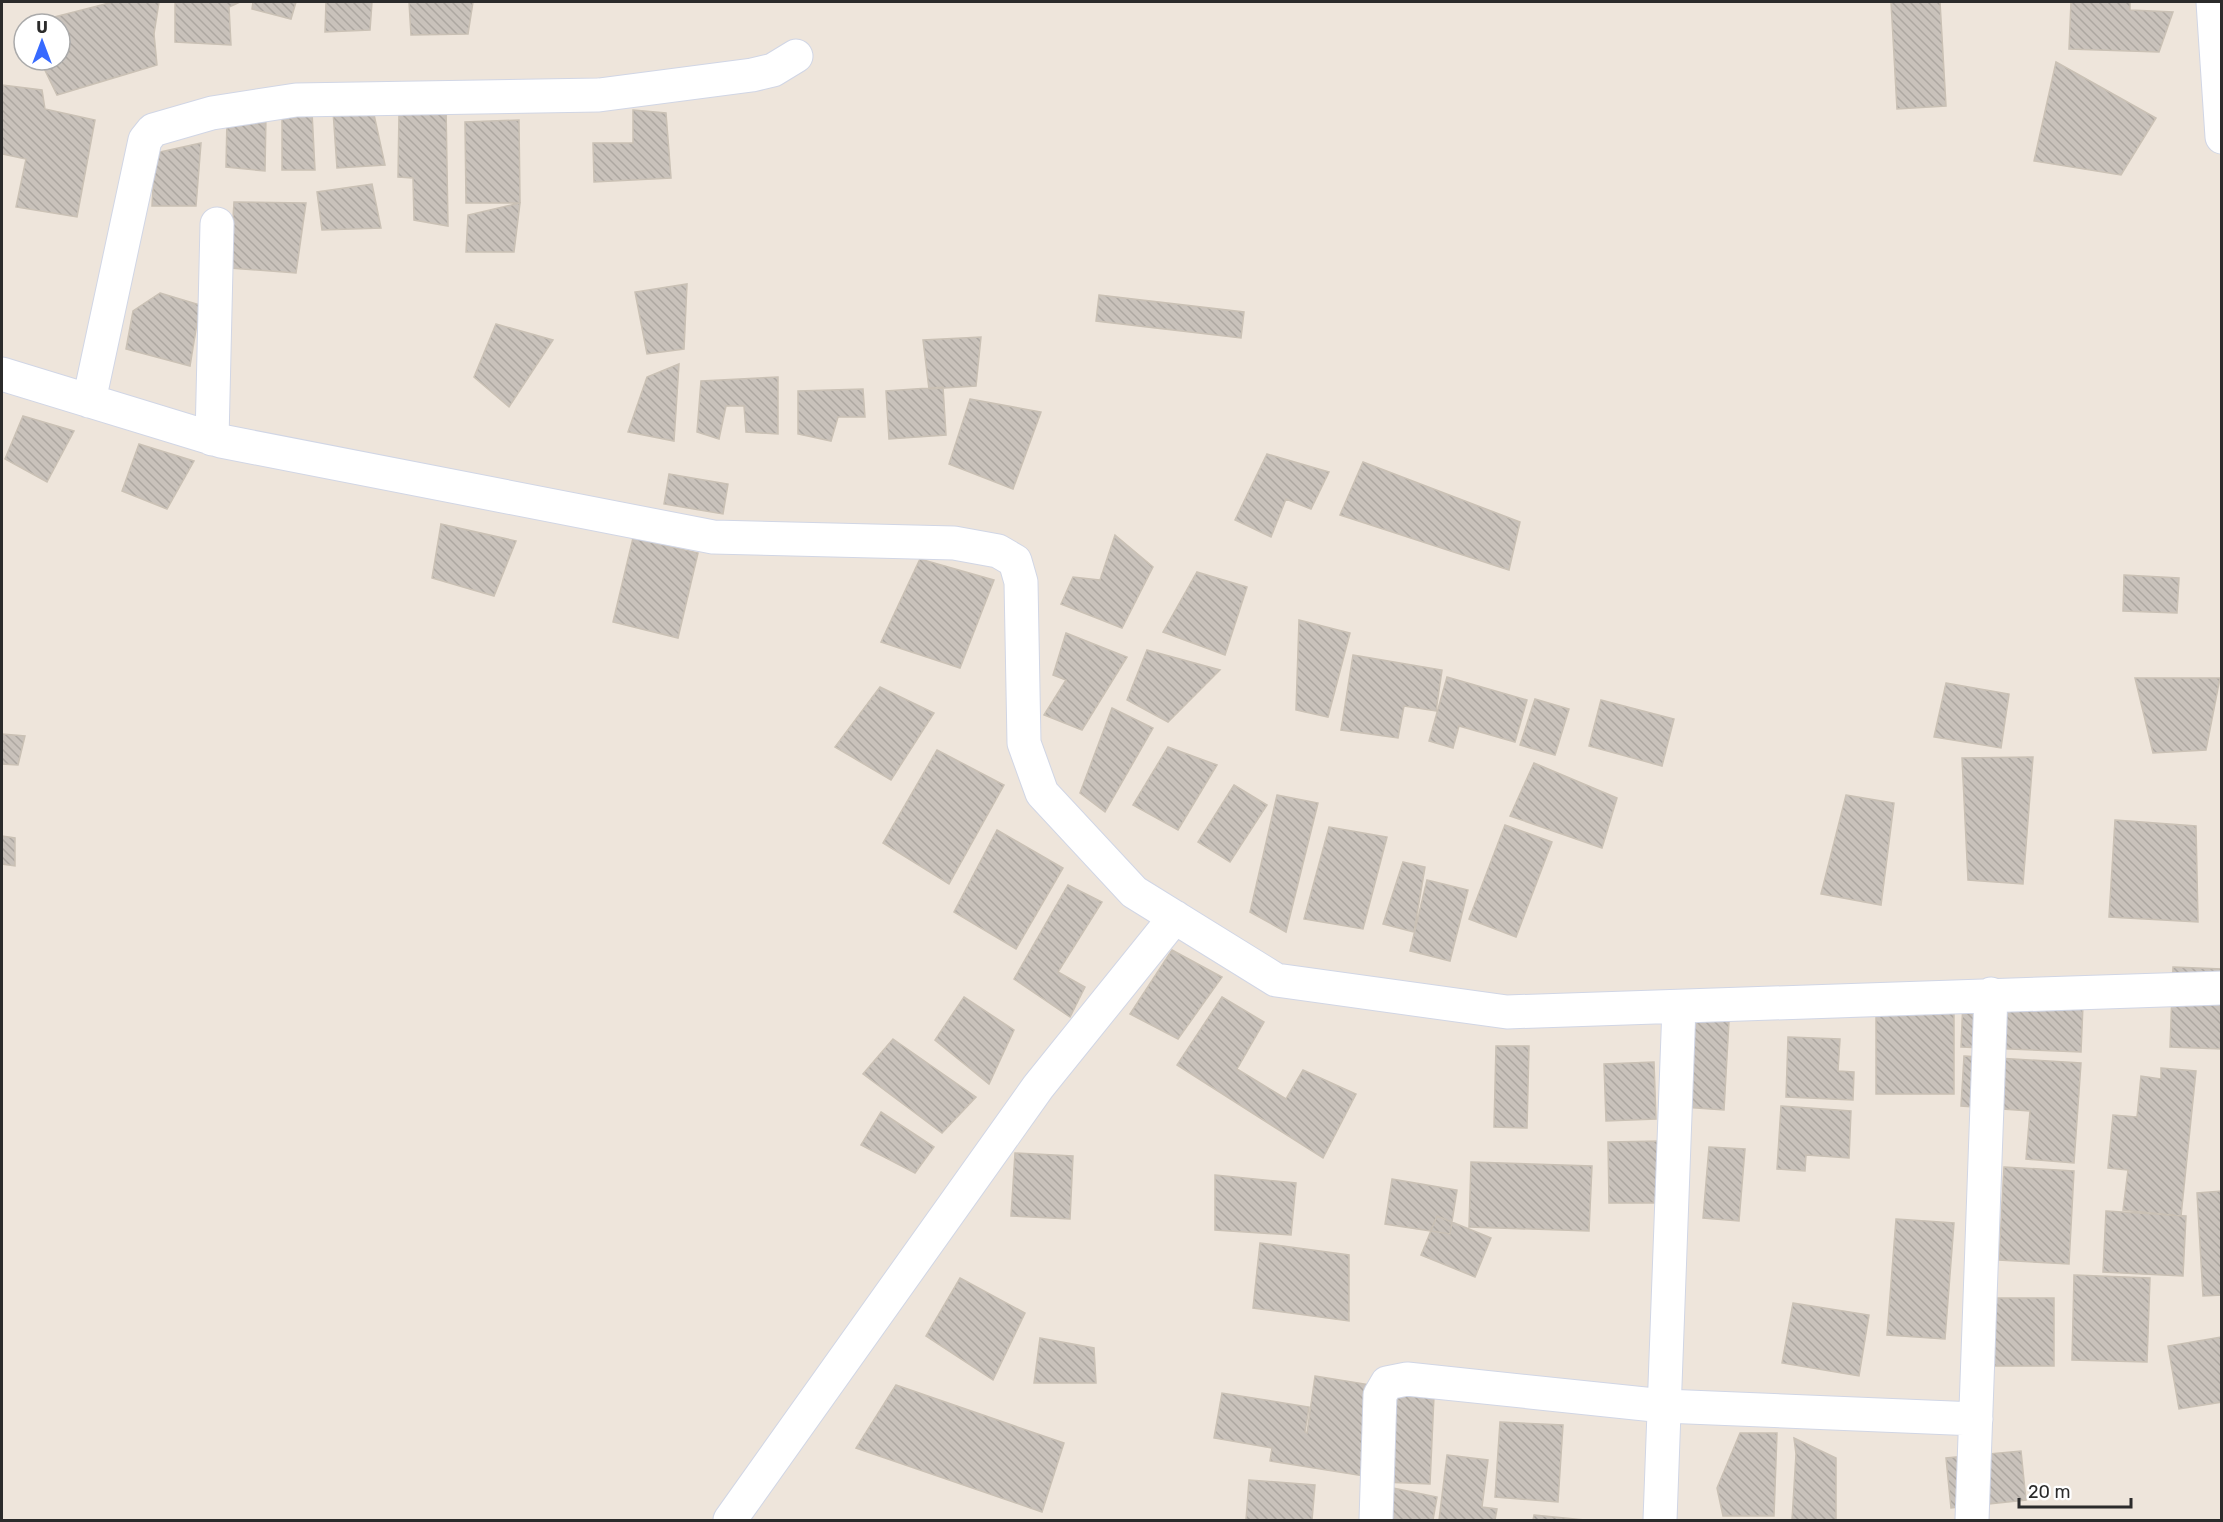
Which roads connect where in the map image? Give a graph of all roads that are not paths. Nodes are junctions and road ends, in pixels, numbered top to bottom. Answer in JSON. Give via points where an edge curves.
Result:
{"nodes":[{"id":1,"x":2213,"y":2,"type":"edge"},
{"id":2,"x":796,"y":56,"type":"dead end"},
{"id":3,"x":2222,"y":137,"type":"edge"},
{"id":4,"x":217,"y":224,"type":"dead end"},
{"id":5,"x":2,"y":374,"type":"edge"},
{"id":6,"x":89,"y":400,"type":"junction"},
{"id":7,"x":212,"y":439,"type":"junction"},
{"id":8,"x":1175,"y":917,"type":"junction"},
{"id":9,"x":2222,"y":988,"type":"edge"},
{"id":10,"x":1991,"y":994,"type":"junction"},
{"id":11,"x":1679,"y":1007,"type":"junction"},
{"id":12,"x":1664,"y":1406,"type":"junction"},
{"id":13,"x":1976,"y":1419,"type":"junction"},
{"id":14,"x":730,"y":1521,"type":"edge"},
{"id":15,"x":1377,"y":1521,"type":"edge"},
{"id":16,"x":1660,"y":1521,"type":"edge"},
{"id":17,"x":1972,"y":1521,"type":"edge"}],
"edges":[{"from":1,"to":3,"type":"street"},
{"from":2,"to":6,"type":"street","via":[[773,70],[752,75],[599,95],[296,100],[212,113],[153,130],[145,140]]},
{"from":4,"to":7,"type":"street"},
{"from":5,"to":6,"type":"street"},
{"from":6,"to":7,"type":"street"},
{"from":7,"to":8,"type":"street","via":[[713,537],[954,543],[998,551],[1015,561],[1022,582],[1024,743],[1042,793],[1134,892]]},
{"from":8,"to":11,"type":"street","via":[[1276,980],[1507,1012]]},
{"from":8,"to":14,"type":"street","via":[[1038,1088]]},
{"from":9,"to":10,"type":"street"},
{"from":10,"to":11,"type":"street"},
{"from":10,"to":13,"type":"street"},
{"from":11,"to":12,"type":"street"},
{"from":12,"to":13,"type":"street"},
{"from":12,"to":15,"type":"street","via":[[1407,1379],[1387,1383],[1380,1395]]},
{"from":12,"to":16,"type":"street"},
{"from":13,"to":17,"type":"street"}]}
